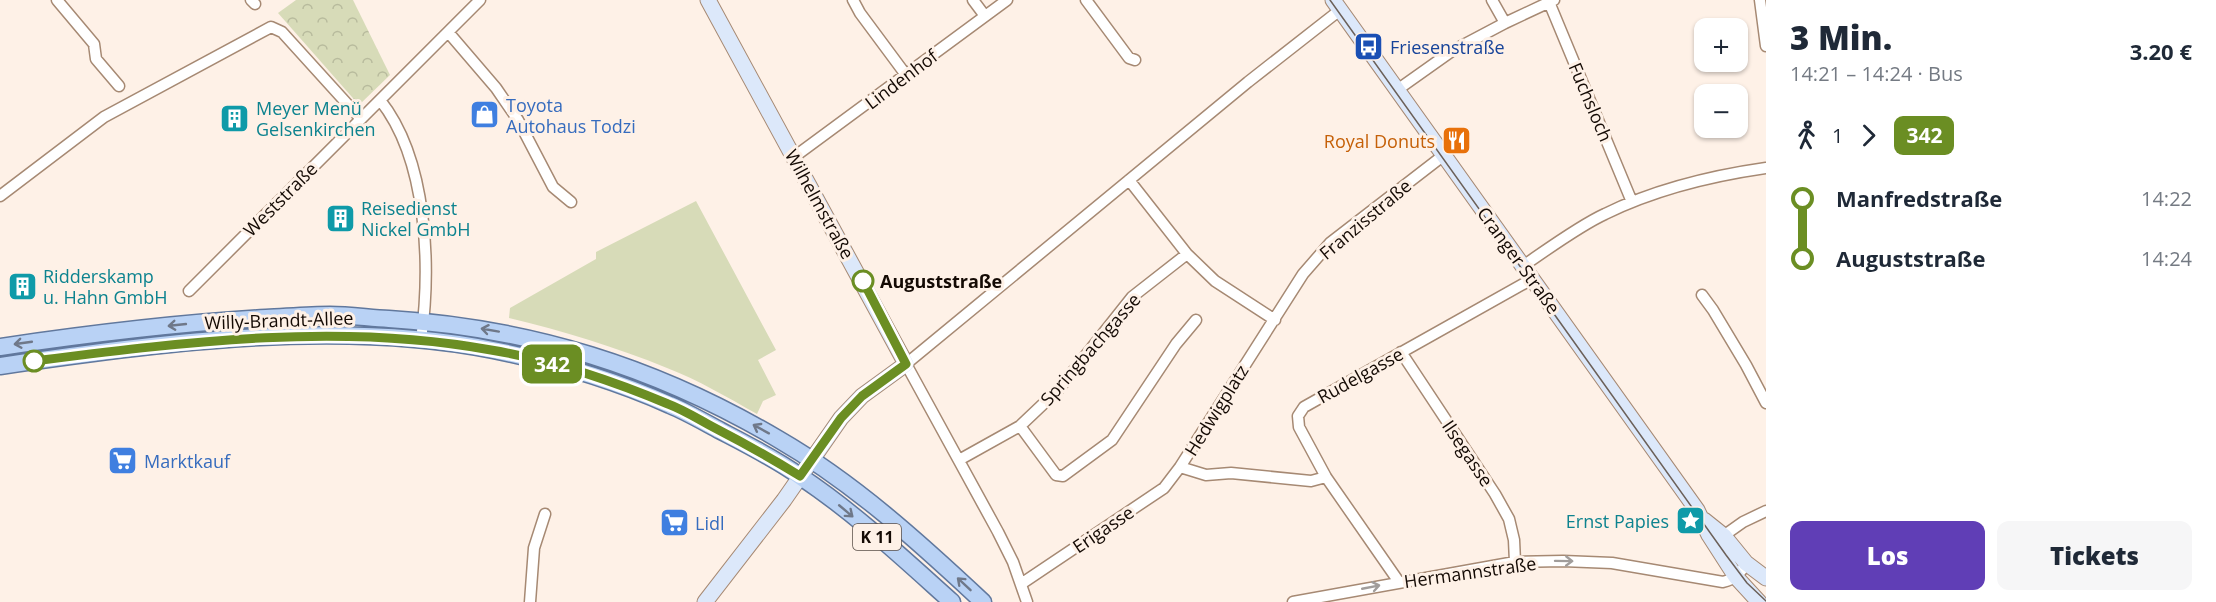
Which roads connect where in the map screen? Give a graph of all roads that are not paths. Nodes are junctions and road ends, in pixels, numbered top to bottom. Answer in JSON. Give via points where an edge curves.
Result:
{"nodes":[{"id":1,"x":57,"y":0,"type":"edge"},
{"id":2,"x":480,"y":0,"type":"edge"},
{"id":3,"x":708,"y":0,"type":"edge"},
{"id":4,"x":853,"y":0,"type":"edge"},
{"id":5,"x":973,"y":0,"type":"edge"},
{"id":6,"x":1007,"y":0,"type":"edge"},
{"id":7,"x":1086,"y":0,"type":"edge"},
{"id":8,"x":1492,"y":0,"type":"edge"},
{"id":9,"x":1760,"y":0,"type":"edge"},
{"id":10,"x":1551,"y":1,"type":"edge"},
{"id":11,"x":1336,"y":5,"type":"edge"},
{"id":12,"x":985,"y":16,"type":"junction"},
{"id":13,"x":1505,"y":23,"type":"junction"},
{"id":14,"x":448,"y":32,"type":"junction"},
{"id":15,"x":1766,"y":46,"type":"edge"},
{"id":16,"x":1135,"y":60,"type":"dead end"},
{"id":17,"x":906,"y":75,"type":"junction"},
{"id":18,"x":119,"y":86,"type":"dead end"},
{"id":19,"x":1397,"y":90,"type":"junction"},
{"id":20,"x":380,"y":100,"type":"junction"},
{"id":21,"x":360,"y":118,"type":"junction"},
{"id":22,"x":1444,"y":155,"type":"junction"},
{"id":23,"x":794,"y":157,"type":"junction"},
{"id":24,"x":1766,"y":168,"type":"edge"},
{"id":25,"x":1129,"y":180,"type":"junction"},
{"id":26,"x":0,"y":196,"type":"edge"},
{"id":27,"x":571,"y":202,"type":"dead end"},
{"id":28,"x":1632,"y":202,"type":"junction"},
{"id":29,"x":1187,"y":254,"type":"junction"},
{"id":30,"x":1528,"y":273,"type":"junction"},
{"id":31,"x":189,"y":291,"type":"dead end"},
{"id":32,"x":1701,"y":295,"type":"dead end"},
{"id":33,"x":1196,"y":320,"type":"dead end"},
{"id":34,"x":1275,"y":320,"type":"junction"},
{"id":35,"x":424,"y":321,"type":"junction"},
{"id":36,"x":422,"y":340,"type":"junction"},
{"id":37,"x":0,"y":347,"type":"edge"},
{"id":38,"x":1401,"y":351,"type":"junction"},
{"id":39,"x":906,"y":364,"type":"junction"},
{"id":40,"x":0,"y":366,"type":"edge"},
{"id":41,"x":1766,"y":403,"type":"edge"},
{"id":42,"x":1020,"y":426,"type":"junction"},
{"id":43,"x":811,"y":460,"type":"junction"},
{"id":44,"x":959,"y":460,"type":"junction"},
{"id":45,"x":1180,"y":467,"type":"junction"},
{"id":46,"x":800,"y":476,"type":"junction"},
{"id":47,"x":1326,"y":477,"type":"junction"},
{"id":48,"x":1766,"y":512,"type":"edge"},
{"id":49,"x":545,"y":514,"type":"dead end"},
{"id":50,"x":1719,"y":539,"type":"junction"},
{"id":51,"x":1515,"y":562,"type":"junction"},
{"id":52,"x":1746,"y":563,"type":"junction"},
{"id":53,"x":1736,"y":577,"type":"junction"},
{"id":54,"x":1766,"y":578,"type":"edge"},
{"id":55,"x":1399,"y":582,"type":"junction"},
{"id":56,"x":1021,"y":584,"type":"junction"},
{"id":57,"x":708,"y":601,"type":"edge"},
{"id":58,"x":530,"y":602,"type":"edge"},
{"id":59,"x":952,"y":602,"type":"edge"},
{"id":60,"x":983,"y":602,"type":"edge"},
{"id":61,"x":1027,"y":602,"type":"edge"},
{"id":62,"x":1293,"y":602,"type":"edge"},
{"id":63,"x":1759,"y":602,"type":"edge"}],
"edges":[{"from":1,"to":18,"type":"street","via":[[94,44],[96,59]]},
{"from":2,"to":14,"type":"street","name":"Weststraße"},
{"from":3,"to":23,"type":"main road","name":"Wilhelmstraße"},
{"from":4,"to":17,"type":"street"},
{"from":5,"to":12,"type":"street"},
{"from":6,"to":12,"type":"street","name":"Lindenhof"},
{"from":7,"to":16,"type":"street"},
{"from":8,"to":13,"type":"street"},
{"from":9,"to":15,"type":"street"},
{"from":10,"to":13,"type":"street"},
{"from":10,"to":28,"type":"street","name":"Fuchsloch"},
{"from":11,"to":19,"type":"main road","name":"Cranger Straße"},
{"from":11,"to":25,"type":"street"},
{"from":12,"to":17,"type":"street","name":"Lindenhof"},
{"from":13,"to":19,"type":"street","via":[[1452,51]]},
{"from":14,"to":20,"type":"street","name":"Weststraße"},
{"from":14,"to":27,"type":"street","via":[[496,88],[554,188]]},
{"from":17,"to":23,"type":"street","name":"Lindenhof"},
{"from":19,"to":22,"type":"main road","name":"Cranger Straße"},
{"from":20,"to":21,"type":"street","name":"Weststraße"},
{"from":20,"to":35,"type":"street","via":[[402,139],[419,189],[426,264]]},
{"from":21,"to":26,"type":"street","via":[[282,32],[271,27],[104,117]]},
{"from":21,"to":31,"type":"street","name":"Weststraße"},
{"from":22,"to":30,"type":"main road","name":"Cranger Straße"},
{"from":22,"to":34,"type":"street","name":"Franzisstraße","via":[[1330,243],[1303,274]]},
{"from":23,"to":39,"type":"main road","name":"Wilhelmstraße"},
{"from":24,"to":28,"type":"street","name":"Rudelgasse","via":[[1695,181]]},
{"from":25,"to":29,"type":"street"},
{"from":25,"to":39,"type":"street"},
{"from":28,"to":30,"type":"street","name":"Rudelgasse","via":[[1603,215]]},
{"from":29,"to":34,"type":"street","via":[[1215,281]]},
{"from":29,"to":42,"type":"street","name":"Springbachgasse","via":[[1132,297],[1059,389]]},
{"from":30,"to":38,"type":"street","name":"Rudelgasse","via":[[1443,330]]},
{"from":30,"to":50,"type":"main road","name":"Cranger Straße"},
{"from":32,"to":41,"type":"street"},
{"from":33,"to":42,"type":"street","via":[[1112,440],[1063,476],[1056,475]]},
{"from":34,"to":45,"type":"street","name":"Hedwigplatz"},
{"from":35,"to":36,"type":"street"},
{"from":35,"to":37,"type":"main road","name":"Willy-Brandt-Allee","number":"K 11","one_way":true,"via":[[331,315],[214,321]]},
{"from":43,"to":35,"type":"main road","name":"Willy-Brandt-Allee","number":"K 11","one_way":true,"via":[[710,402],[642,372],[493,330]]},
{"from":36,"to":40,"type":"main road","name":"Willy-Brandt-Allee","number":"K 11","via":[[351,336],[213,341]]},
{"from":36,"to":46,"type":"main road","name":"Willy-Brandt-Allee","number":"K 11","via":[[492,350],[618,385],[671,405]]},
{"from":38,"to":47,"type":"street","name":"Rudelgasse","via":[[1304,407],[1298,416],[1299,428]]},
{"from":38,"to":51,"type":"street","name":"Ilsegasse","via":[[1509,519]]},
{"from":39,"to":43,"type":"main road","via":[[862,396]]},
{"from":39,"to":44,"type":"street","name":"Wilhelmstraße"},
{"from":42,"to":44,"type":"street","name":"Springbachgasse"},
{"from":43,"to":46,"type":"main road"},
{"from":60,"to":43,"type":"main road","name":"Willy-Brandt-Allee","number":"K 11","one_way":true,"via":[[885,515]]},
{"from":44,"to":56,"type":"street","name":"Wilhelmstraße"},
{"from":45,"to":47,"type":"street","name":"Hedwigplatz","via":[[1206,475],[1231,473],[1311,481]]},
{"from":45,"to":56,"type":"street","name":"Erigasse","via":[[1164,488]]},
{"from":46,"to":57,"type":"main road"},
{"from":46,"to":59,"type":"main road","name":"Willy-Brandt-Allee","number":"K 11","one_way":true},
{"from":47,"to":55,"type":"street","name":"Rudelgasse"},
{"from":48,"to":50,"type":"street"},
{"from":49,"to":58,"type":"street","via":[[534,548]]},
{"from":50,"to":52,"type":"main road","name":"Cranger Straße"},
{"from":50,"to":53,"type":"main road","name":"Cranger Straße"},
{"from":51,"to":53,"type":"street","name":"Hermannstraße","one_way":true,"via":[[1612,564],[1723,582]]},
{"from":51,"to":55,"type":"street","name":"Hermannstraße"},
{"from":52,"to":53,"type":"street"},
{"from":52,"to":54,"type":"main road","name":"Cranger Straße"},
{"from":53,"to":63,"type":"main road","name":"Cranger Straße"},
{"from":62,"to":55,"type":"street","name":"Hermannstraße","one_way":true},
{"from":56,"to":61,"type":"street","name":"Wilhelmstraße"}]}
